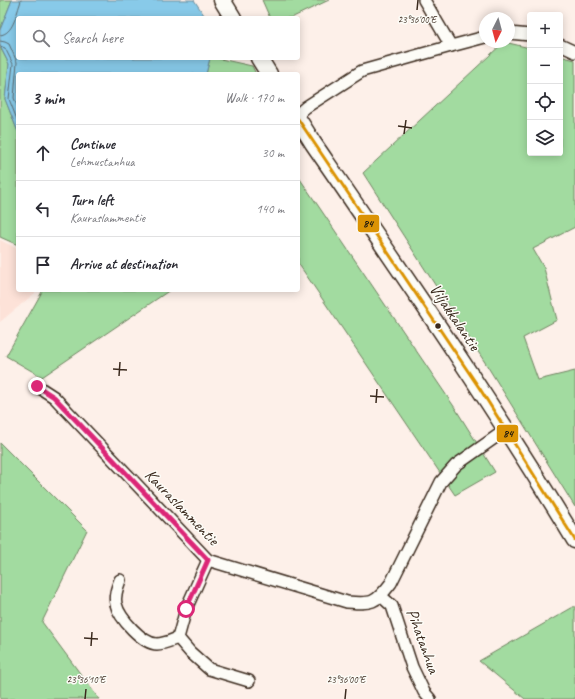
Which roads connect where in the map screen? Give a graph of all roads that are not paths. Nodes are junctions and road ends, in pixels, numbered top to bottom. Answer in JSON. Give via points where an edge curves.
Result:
{"nodes":[{"id":1,"x":222,"y":0,"type":"edge"},
{"id":2,"x":424,"y":0,"type":"edge"},
{"id":3,"x":232,"y":16,"type":"edge"},
{"id":4,"x":515,"y":34,"type":"edge"},
{"id":5,"x":527,"y":35,"type":"edge"},
{"id":6,"x":479,"y":39,"type":"edge"},
{"id":7,"x":451,"y":46,"type":"junction"},
{"id":8,"x":563,"y":46,"type":"edge"},
{"id":9,"x":575,"y":52,"type":"edge"},
{"id":10,"x":260,"y":60,"type":"edge"},
{"id":11,"x":268,"y":72,"type":"edge"},
{"id":12,"x":300,"y":112,"type":"edge"},
{"id":13,"x":300,"y":122,"type":"edge"},
{"id":14,"x":37,"y":386,"type":"dead end"},
{"id":15,"x":507,"y":429,"type":"junction"},
{"id":16,"x":575,"y":540,"type":"edge"},
{"id":17,"x":208,"y":560,"type":"junction"},
{"id":18,"x":120,"y":580,"type":"dead end"},
{"id":19,"x":381,"y":596,"type":"junction"},
{"id":20,"x":178,"y":638,"type":"junction"},
{"id":21,"x":249,"y":681,"type":"dead end"},
{"id":22,"x":430,"y":699,"type":"edge"}],
"edges":[{"from":1,"to":3,"type":"main road"},
{"from":2,"to":7,"type":"street"},
{"from":4,"to":5,"type":"street"},
{"from":6,"to":7,"type":"street"},
{"from":7,"to":12,"type":"street","via":[[362,71]]},
{"from":8,"to":9,"type":"street"},
{"from":10,"to":11,"type":"main road"},
{"from":13,"to":15,"type":"main road","name":"Viljakkalantie"},
{"from":14,"to":17,"type":"street","name":"Kauraslammentie","via":[[54,397]]},
{"from":15,"to":16,"type":"main road","name":"Viljakkalantie"},
{"from":15,"to":19,"type":"street","via":[[456,465],[440,482],[390,583]]},
{"from":17,"to":19,"type":"street","name":"Kauraslammentie","via":[[347,602],[368,603]]},
{"from":17,"to":20,"type":"street","via":[[186,609]]},
{"from":18,"to":20,"type":"street","via":[[116,591],[116,605],[126,623],[145,640],[157,644]]},
{"from":19,"to":22,"type":"street","name":"Pihatanhua","via":[[392,606],[412,667]]},
{"from":20,"to":21,"type":"street","via":[[209,669]]}]}
